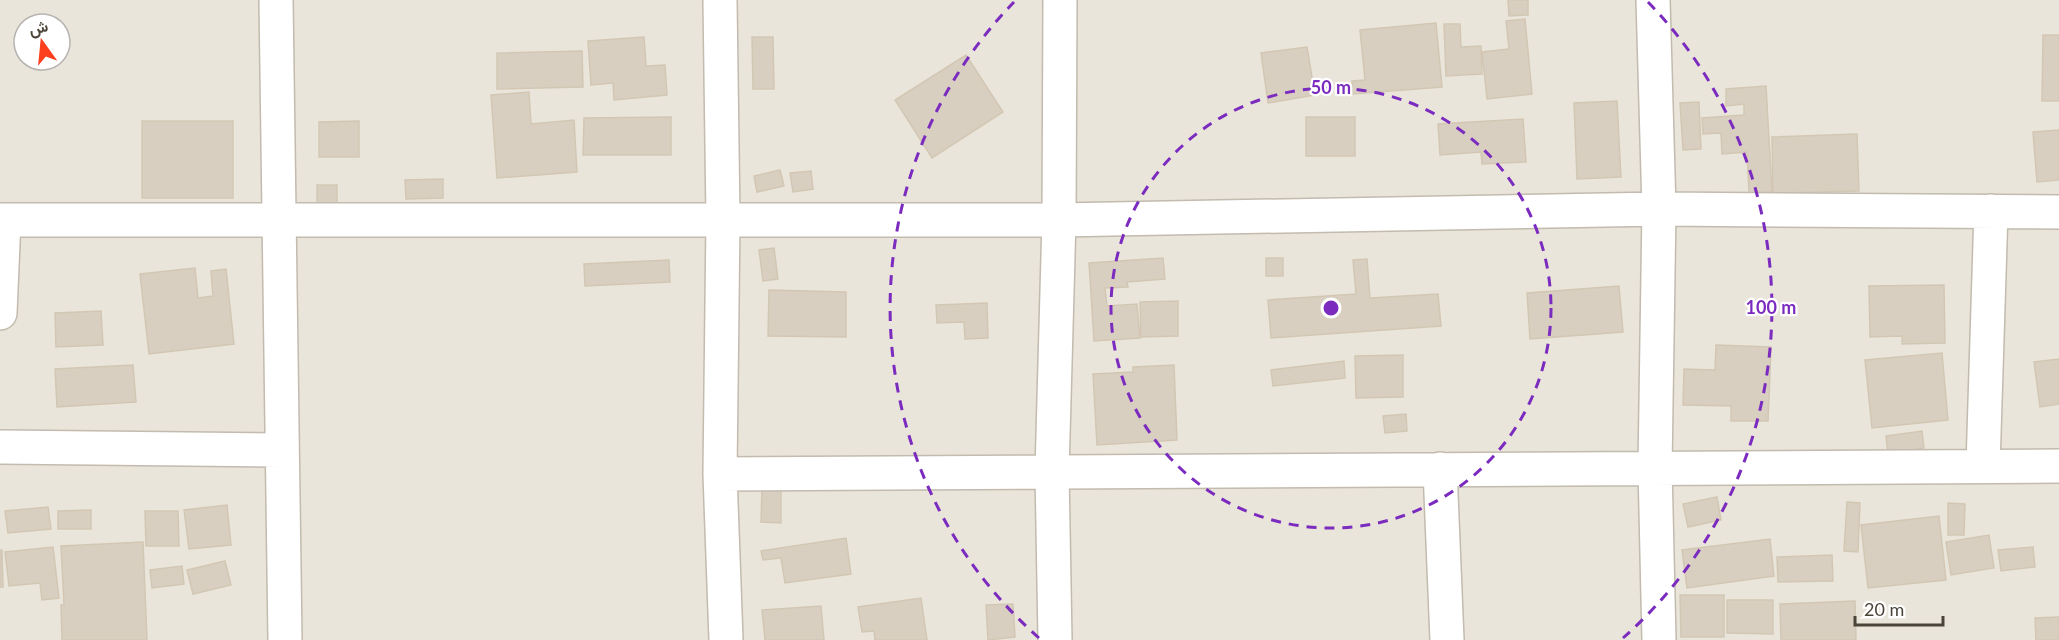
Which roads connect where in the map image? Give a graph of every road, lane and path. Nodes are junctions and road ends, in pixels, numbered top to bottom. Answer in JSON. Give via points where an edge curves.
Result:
{"nodes":[{"id":1,"x":276,"y":0,"type":"edge"},
{"id":2,"x":720,"y":0,"type":"edge"},
{"id":3,"x":1060,"y":0,"type":"edge"},
{"id":4,"x":1653,"y":0,"type":"edge"},
{"id":5,"x":1659,"y":209,"type":"junction"},
{"id":6,"x":1991,"y":211,"type":"junction"},
{"id":7,"x":2059,"y":212,"type":"edge"},
{"id":8,"x":723,"y":219,"type":"junction"},
{"id":9,"x":2,"y":220,"type":"edge"},
{"id":10,"x":279,"y":220,"type":"junction"},
{"id":11,"x":1059,"y":220,"type":"junction"},
{"id":12,"x":0,"y":313,"type":"edge"},
{"id":13,"x":0,"y":447,"type":"edge"},
{"id":14,"x":282,"y":450,"type":"junction"},
{"id":15,"x":1983,"y":466,"type":"junction"},
{"id":16,"x":2059,"y":466,"type":"edge"},
{"id":17,"x":1655,"y":468,"type":"junction"},
{"id":18,"x":1440,"y":469,"type":"junction"},
{"id":19,"x":1052,"y":471,"type":"junction"},
{"id":20,"x":720,"y":474,"type":"junction"},
{"id":21,"x":285,"y":640,"type":"edge"},
{"id":22,"x":726,"y":640,"type":"edge"},
{"id":23,"x":1055,"y":640,"type":"edge"},
{"id":24,"x":1447,"y":640,"type":"edge"},
{"id":25,"x":1659,"y":640,"type":"edge"}],
"edges":[{"from":1,"to":10,"type":"street"},
{"from":2,"to":8,"type":"street"},
{"from":3,"to":11,"type":"street"},
{"from":4,"to":5,"type":"street"},
{"from":5,"to":6,"type":"street"},
{"from":5,"to":11,"type":"street"},
{"from":5,"to":17,"type":"street"},
{"from":6,"to":7,"type":"street"},
{"from":6,"to":15,"type":"street"},
{"from":8,"to":10,"type":"street"},
{"from":8,"to":11,"type":"street"},
{"from":8,"to":20,"type":"street"},
{"from":9,"to":10,"type":"street"},
{"from":9,"to":12,"type":"street"},
{"from":10,"to":14,"type":"street"},
{"from":11,"to":19,"type":"street"},
{"from":13,"to":14,"type":"street"},
{"from":14,"to":21,"type":"street"},
{"from":15,"to":16,"type":"street"},
{"from":15,"to":17,"type":"street"},
{"from":17,"to":18,"type":"street"},
{"from":17,"to":25,"type":"street"},
{"from":18,"to":19,"type":"street"},
{"from":18,"to":24,"type":"street"},
{"from":19,"to":20,"type":"street"},
{"from":19,"to":23,"type":"street"},
{"from":20,"to":22,"type":"street"}]}
